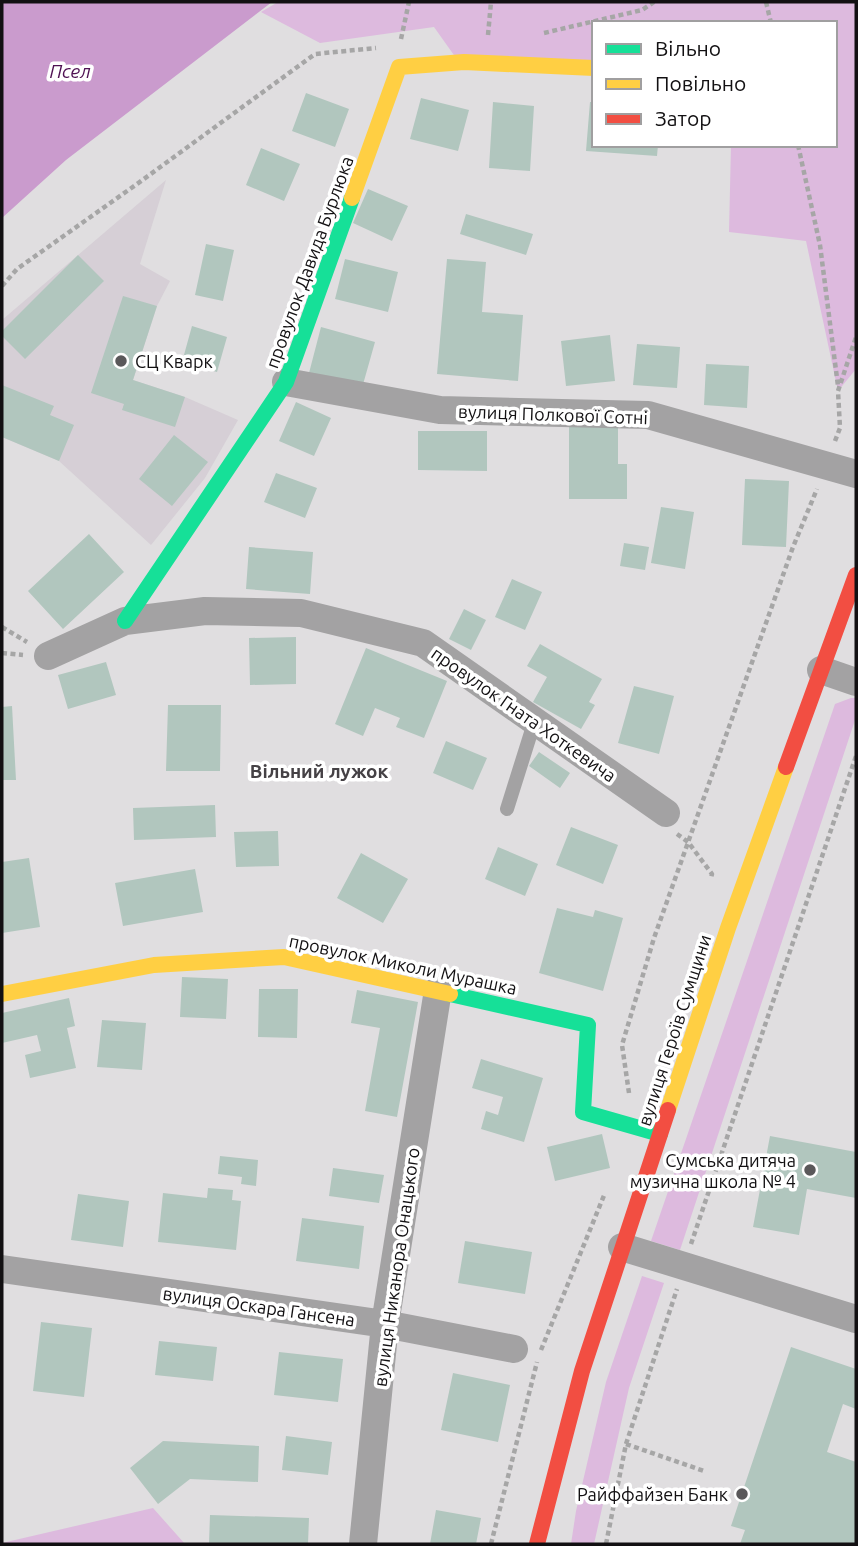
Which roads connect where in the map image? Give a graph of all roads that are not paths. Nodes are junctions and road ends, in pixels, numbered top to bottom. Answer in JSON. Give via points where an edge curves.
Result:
{"nodes":[{"id":1,"x":592,"y":68,"type":"edge"},
{"id":2,"x":286,"y":382,"type":"junction"},
{"id":3,"x":856,"y":474,"type":"edge"},
{"id":4,"x":856,"y":575,"type":"edge"},
{"id":5,"x":125,"y":621,"type":"junction"},
{"id":6,"x":48,"y":656,"type":"dead end"},
{"id":7,"x":821,"y":670,"type":"junction"},
{"id":8,"x":856,"y":682,"type":"edge"},
{"id":9,"x":534,"y":723,"type":"junction"},
{"id":10,"x":508,"y":809,"type":"dead end"},
{"id":11,"x":666,"y":813,"type":"dead end"},
{"id":12,"x":438,"y":990,"type":"junction"},
{"id":13,"x":2,"y":994,"type":"edge"},
{"id":14,"x":660,"y":1134,"type":"junction"},
{"id":15,"x":622,"y":1247,"type":"junction"},
{"id":16,"x":2,"y":1269,"type":"edge"},
{"id":17,"x":856,"y":1319,"type":"edge"},
{"id":18,"x":385,"y":1324,"type":"junction"},
{"id":19,"x":514,"y":1349,"type":"dead end"},
{"id":20,"x":363,"y":1544,"type":"edge"},
{"id":21,"x":537,"y":1544,"type":"edge"}],
"edges":[{"from":1,"to":2,"type":"street","name":"провулок Давида Бурлюка","via":[[464,62],[399,67]]},
{"from":2,"to":3,"type":"street","name":"вулиця Полкової Сотні","via":[[440,410],[648,415]]},
{"from":2,"to":5,"type":"street","name":"провулок Давида Бурлюка"},
{"from":4,"to":7,"type":"street","name":"вулиця Героїв Сумщини"},
{"from":5,"to":6,"type":"street","name":"провулок Гната Хоткевича"},
{"from":5,"to":9,"type":"street","name":"провулок Гната Хоткевича","via":[[205,611],[301,613],[423,643]]},
{"from":7,"to":8,"type":"street"},
{"from":7,"to":14,"type":"street","name":"вулиця Героїв Сумщини"},
{"from":9,"to":10,"type":"lane"},
{"from":9,"to":11,"type":"street","name":"провулок Гната Хоткевича"},
{"from":12,"to":13,"type":"street","name":"провулок Миколи Мурашка","via":[[284,957],[154,965]]},
{"from":12,"to":14,"type":"street","name":"провулок Миколи Мурашка","via":[[588,1025],[583,1112]]},
{"from":12,"to":18,"type":"street","name":"вулиця Никанора Онацького"},
{"from":14,"to":15,"type":"street","name":"вулиця Героїв Сумщини"},
{"from":15,"to":17,"type":"street"},
{"from":15,"to":21,"type":"street","name":"вулиця Героїв Сумщини","via":[[582,1371]]},
{"from":16,"to":18,"type":"street","name":"вулиця Оскара Гансена"},
{"from":18,"to":19,"type":"street","name":"вулиця Оскара Гансена"},
{"from":18,"to":20,"type":"street","name":"вулиця Никанора Онацького"}]}
